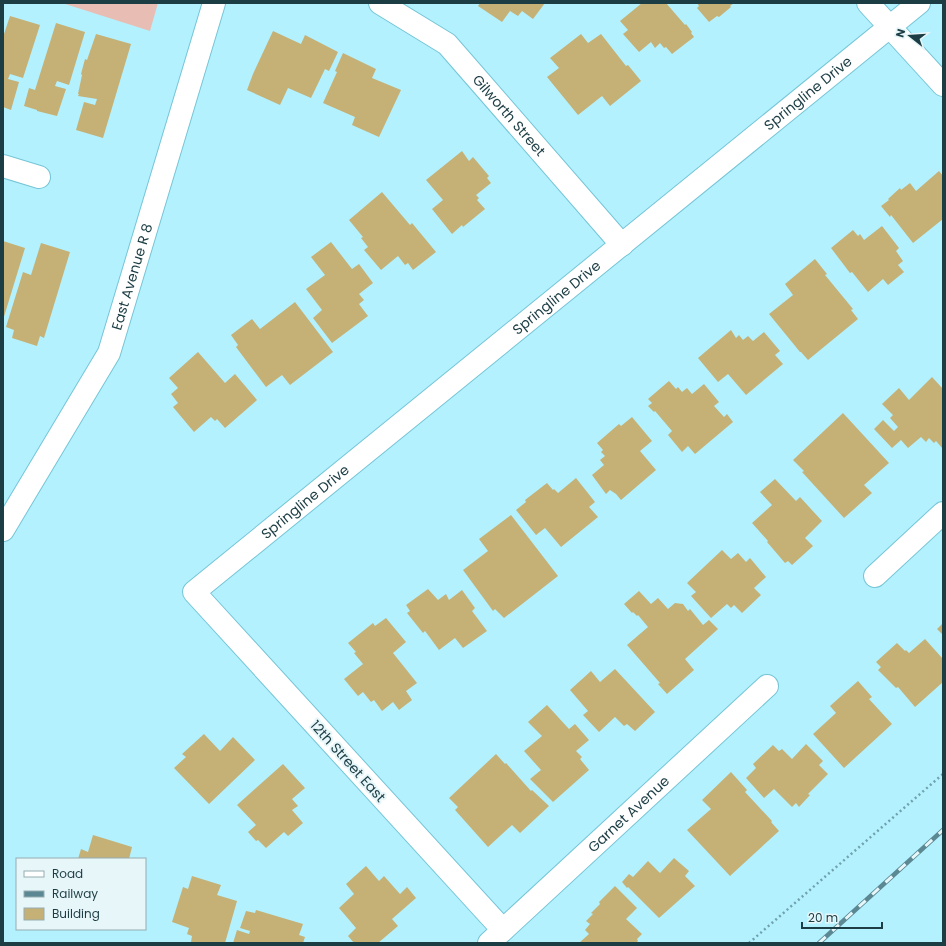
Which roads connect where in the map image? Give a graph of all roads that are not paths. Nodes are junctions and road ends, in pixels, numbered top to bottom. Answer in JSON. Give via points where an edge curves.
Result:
{"nodes":[{"id":1,"x":214,"y":3,"type":"edge"},
{"id":2,"x":380,"y":3,"type":"edge"},
{"id":3,"x":868,"y":3,"type":"edge"},
{"id":4,"x":919,"y":3,"type":"edge"},
{"id":5,"x":889,"y":27,"type":"junction"},
{"id":6,"x":943,"y":85,"type":"edge"},
{"id":7,"x":3,"y":166,"type":"edge"},
{"id":8,"x":39,"y":177,"type":"dead end"},
{"id":9,"x":622,"y":245,"type":"junction"},
{"id":10,"x":943,"y":513,"type":"edge"},
{"id":11,"x":3,"y":530,"type":"edge"},
{"id":12,"x":875,"y":576,"type":"dead end"},
{"id":13,"x":194,"y":592,"type":"joint"},
{"id":14,"x":767,"y":686,"type":"dead end"},
{"id":15,"x":496,"y":937,"type":"edge"}],
"edges":[{"from":1,"to":11,"type":"street","name":"East Avenue R 8","via":[[110,353]]},
{"from":2,"to":9,"type":"street","name":"Gilworth Street","via":[[447,44]]},
{"from":3,"to":5,"type":"street"},
{"from":4,"to":5,"type":"street","name":"Springline Drive"},
{"from":5,"to":6,"type":"street"},
{"from":5,"to":9,"type":"street","name":"Springline Drive"},
{"from":7,"to":8,"type":"street"},
{"from":9,"to":13,"type":"street","name":"Springline Drive"},
{"from":10,"to":12,"type":"street"},
{"from":13,"to":15,"type":"street","name":"12th Street East"},
{"from":14,"to":15,"type":"street","name":"Garnet Avenue"}]}
